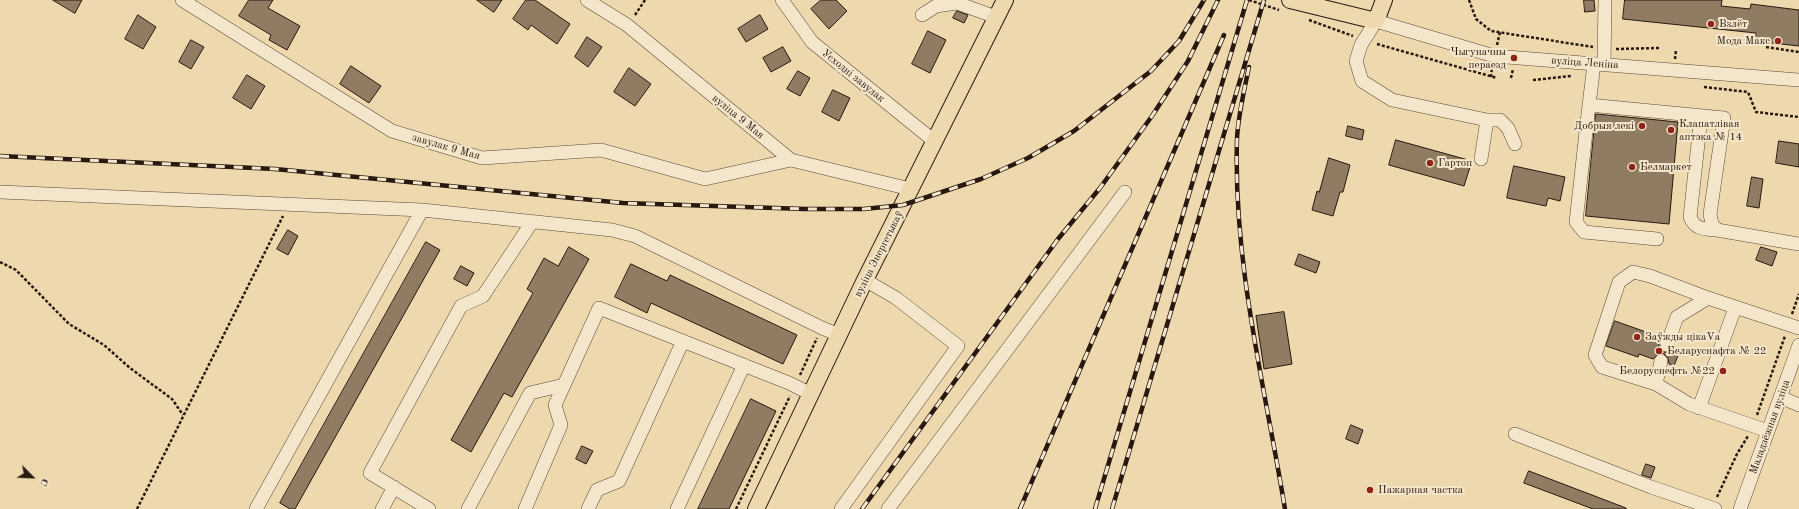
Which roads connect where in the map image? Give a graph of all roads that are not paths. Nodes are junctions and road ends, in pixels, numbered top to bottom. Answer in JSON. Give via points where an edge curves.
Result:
{"nodes":[{"id":1,"x":182,"y":0,"type":"edge"},
{"id":2,"x":587,"y":0,"type":"edge"},
{"id":3,"x":782,"y":0,"type":"edge"},
{"id":4,"x":1005,"y":0,"type":"edge"},
{"id":5,"x":1290,"y":0,"type":"edge"},
{"id":6,"x":1384,"y":0,"type":"edge"},
{"id":7,"x":1605,"y":0,"type":"edge"},
{"id":8,"x":922,"y":14,"type":"dead end"},
{"id":9,"x":996,"y":17,"type":"junction"},
{"id":10,"x":1376,"y":21,"type":"junction"},
{"id":11,"x":1597,"y":68,"type":"junction"},
{"id":12,"x":1799,"y":80,"type":"edge"},
{"id":13,"x":1589,"y":105,"type":"junction"},
{"id":14,"x":1701,"y":116,"type":"junction"},
{"id":15,"x":1487,"y":120,"type":"junction"},
{"id":16,"x":934,"y":141,"type":"junction"},
{"id":17,"x":1515,"y":144,"type":"dead end"},
{"id":18,"x":1481,"y":159,"type":"dead end"},
{"id":19,"x":791,"y":160,"type":"junction"},
{"id":20,"x":910,"y":189,"type":"junction"},
{"id":21,"x":0,"y":192,"type":"edge"},
{"id":22,"x":1125,"y":192,"type":"dead end"},
{"id":23,"x":422,"y":210,"type":"junction"},
{"id":24,"x":532,"y":222,"type":"junction"},
{"id":25,"x":1717,"y":230,"type":"junction"},
{"id":26,"x":1657,"y":239,"type":"dead end"},
{"id":27,"x":1799,"y":244,"type":"edge"},
{"id":28,"x":865,"y":280,"type":"junction"},
{"id":29,"x":1708,"y":298,"type":"junction"},
{"id":30,"x":1735,"y":308,"type":"junction"},
{"id":31,"x":1794,"y":326,"type":"edge"},
{"id":32,"x":839,"y":334,"type":"junction"},
{"id":33,"x":683,"y":341,"type":"junction"},
{"id":34,"x":1667,"y":345,"type":"dead end"},
{"id":35,"x":1799,"y":346,"type":"edge"},
{"id":36,"x":1661,"y":362,"type":"dead end"},
{"id":37,"x":744,"y":365,"type":"junction"},
{"id":38,"x":564,"y":384,"type":"junction"},
{"id":39,"x":1656,"y":384,"type":"junction"},
{"id":40,"x":811,"y":394,"type":"junction"},
{"id":41,"x":1780,"y":397,"type":"junction"},
{"id":42,"x":1799,"y":405,"type":"edge"},
{"id":43,"x":1699,"y":408,"type":"junction"},
{"id":44,"x":1768,"y":431,"type":"junction"},
{"id":45,"x":1515,"y":434,"type":"dead end"},
{"id":46,"x":394,"y":487,"type":"junction"},
{"id":47,"x":256,"y":509,"type":"edge"},
{"id":48,"x":382,"y":509,"type":"edge"},
{"id":49,"x":429,"y":509,"type":"edge"},
{"id":50,"x":468,"y":509,"type":"edge"},
{"id":51,"x":525,"y":509,"type":"edge"},
{"id":52,"x":588,"y":509,"type":"edge"},
{"id":53,"x":677,"y":509,"type":"edge"},
{"id":54,"x":756,"y":509,"type":"edge"},
{"id":55,"x":841,"y":509,"type":"edge"},
{"id":56,"x":888,"y":509,"type":"edge"},
{"id":57,"x":1713,"y":509,"type":"edge"},
{"id":58,"x":1740,"y":509,"type":"edge"}],
"edges":[{"from":1,"to":19,"type":"street","name":"завулак 9 Мая","via":[[392,131],[482,158],[601,150],[705,179]]},
{"from":2,"to":19,"type":"street","name":"вуліца 9 Мая","via":[[627,26]]},
{"from":3,"to":16,"type":"street","name":"Усходні завулак","via":[[812,42]]},
{"from":4,"to":9,"type":"main road","name":"вуліца Энергетыкаў"},
{"from":5,"to":10,"type":"main road"},
{"from":6,"to":10,"type":"main road"},
{"from":7,"to":11,"type":"street","via":[[1604,49]]},
{"from":8,"to":9,"type":"street","via":[[936,6],[957,3]]},
{"from":9,"to":16,"type":"main road","name":"вуліца Энергетыкаў"},
{"from":10,"to":11,"type":"street","name":"вуліца Леніна","via":[[1494,56]]},
{"from":10,"to":15,"type":"street","via":[[1361,45],[1356,61],[1362,81],[1392,100]]},
{"from":11,"to":12,"type":"street","name":"вуліца Леніна"},
{"from":11,"to":13,"type":"street"},
{"from":13,"to":14,"type":"street"},
{"from":13,"to":26,"type":"street","via":[[1576,222],[1584,232]]},
{"from":14,"to":25,"type":"street","via":[[1690,217],[1693,224],[1701,229]]},
{"from":14,"to":25,"type":"street","via":[[1724,118],[1710,214],[1712,224]]},
{"from":15,"to":17,"type":"street","via":[[1500,120],[1508,128]]},
{"from":15,"to":18,"type":"street"},
{"from":16,"to":20,"type":"main road","name":"вуліца Энергетыкаў"},
{"from":19,"to":20,"type":"street","name":"вуліца 9 Мая"},
{"from":20,"to":28,"type":"main road","name":"вуліца Энергетыкаў"},
{"from":21,"to":23,"type":"street"},
{"from":22,"to":56,"type":"street"},
{"from":23,"to":24,"type":"street"},
{"from":23,"to":47,"type":"street"},
{"from":24,"to":32,"type":"street","via":[[612,230],[635,236]]},
{"from":24,"to":46,"type":"street","via":[[483,296],[461,306],[370,472]]},
{"from":25,"to":27,"type":"street"},
{"from":28,"to":32,"type":"main road","name":"вуліца Энергетыкаў"},
{"from":28,"to":55,"type":"street","via":[[896,298],[958,346]]},
{"from":29,"to":30,"type":"street"},
{"from":29,"to":34,"type":"street","via":[[1677,316]]},
{"from":29,"to":39,"type":"street","via":[[1633,272],[1619,282],[1595,355],[1602,367]]},
{"from":30,"to":31,"type":"street"},
{"from":30,"to":43,"type":"street"},
{"from":32,"to":40,"type":"main road","name":"вуліца Энергетыкаў"},
{"from":33,"to":37,"type":"street"},
{"from":33,"to":38,"type":"street","via":[[599,308]]},
{"from":33,"to":52,"type":"street","via":[[619,482],[597,490]]},
{"from":35,"to":41,"type":"street","name":"Маладзёжная вуліца"},
{"from":36,"to":39,"type":"street"},
{"from":37,"to":40,"type":"street"},
{"from":37,"to":53,"type":"street"},
{"from":38,"to":50,"type":"street","via":[[530,392]]},
{"from":38,"to":51,"type":"street","via":[[556,405],[561,425]]},
{"from":39,"to":43,"type":"street"},
{"from":40,"to":54,"type":"main road","name":"вуліца Энергетыкаў"},
{"from":41,"to":42,"type":"street"},
{"from":41,"to":44,"type":"street","name":"Маладзёжная вуліца"},
{"from":43,"to":44,"type":"street"},
{"from":44,"to":58,"type":"street","name":"Маладзёжная вуліца"},
{"from":45,"to":57,"type":"street"},
{"from":46,"to":48,"type":"street"},
{"from":46,"to":49,"type":"street"}]}
